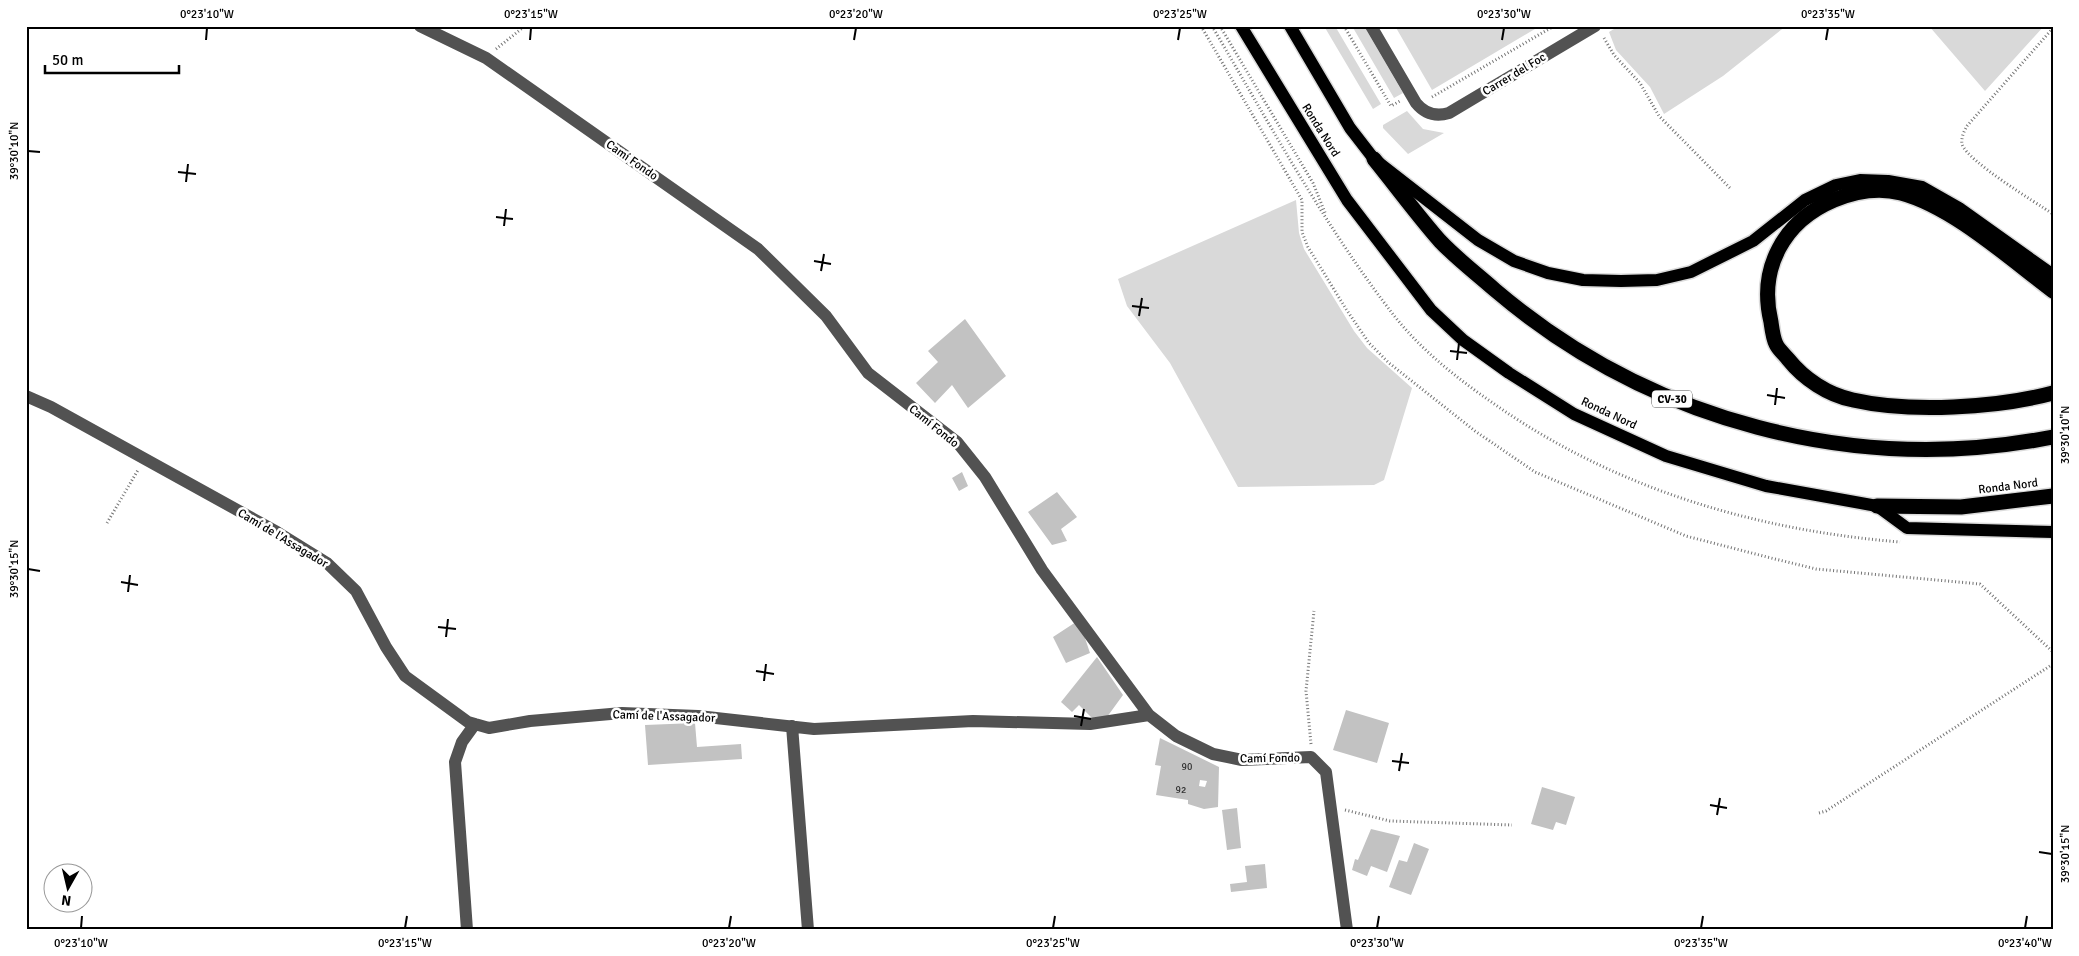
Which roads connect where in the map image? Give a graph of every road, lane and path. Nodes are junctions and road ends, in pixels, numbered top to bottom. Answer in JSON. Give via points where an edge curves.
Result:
{"nodes":[{"id":1,"x":420,"y":26,"type":"edge"},
{"id":2,"x":525,"y":26,"type":"edge"},
{"id":3,"x":1212,"y":26,"type":"edge"},
{"id":4,"x":1220,"y":26,"type":"edge"},
{"id":5,"x":1241,"y":26,"type":"edge"},
{"id":6,"x":1290,"y":26,"type":"edge"},
{"id":7,"x":1344,"y":26,"type":"edge"},
{"id":8,"x":1371,"y":26,"type":"edge"},
{"id":9,"x":1554,"y":26,"type":"edge"},
{"id":10,"x":2053,"y":28,"type":"edge"},
{"id":11,"x":1598,"y":30,"type":"edge"},
{"id":12,"x":486,"y":58,"type":"junction"},
{"id":13,"x":1411,"y":94,"type":"junction"},
{"id":14,"x":1374,"y":159,"type":"junction"},
{"id":15,"x":1730,"y":188,"type":"dead end"},
{"id":16,"x":2053,"y":214,"type":"edge"},
{"id":17,"x":2053,"y":275,"type":"edge"},
{"id":18,"x":2053,"y":290,"type":"edge"},
{"id":19,"x":2053,"y":393,"type":"edge"},
{"id":20,"x":26,"y":396,"type":"edge"},
{"id":21,"x":2053,"y":437,"type":"edge"},
{"id":22,"x":145,"y":459,"type":"junction"},
{"id":23,"x":2053,"y":496,"type":"edge"},
{"id":24,"x":1877,"y":506,"type":"junction"},
{"id":25,"x":107,"y":523,"type":"dead end"},
{"id":26,"x":2053,"y":532,"type":"edge"},
{"id":27,"x":1314,"y":611,"type":"dead end"},
{"id":28,"x":2053,"y":664,"type":"edge"},
{"id":29,"x":1149,"y":715,"type":"junction"},
{"id":30,"x":475,"y":724,"type":"junction"},
{"id":31,"x":792,"y":726,"type":"junction"},
{"id":32,"x":1310,"y":757,"type":"junction"},
{"id":33,"x":1332,"y":807,"type":"junction"},
{"id":34,"x":1819,"y":813,"type":"dead end"},
{"id":35,"x":1512,"y":824,"type":"dead end"},
{"id":36,"x":467,"y":930,"type":"edge"},
{"id":37,"x":808,"y":930,"type":"edge"},
{"id":38,"x":1347,"y":930,"type":"edge"}],
"edges":[{"from":1,"to":12,"type":"street","name":"Camí Fondo"},
{"from":2,"to":12,"type":"path"},
{"from":3,"to":4,"type":"path","via":[[1328,220],[1313,183]]},
{"from":5,"to":24,"type":"main road","name":"Ronda Nord","via":[[1347,200],[1431,310],[1463,340],[1574,414],[1666,456],[1766,486]]},
{"from":6,"to":14,"type":"main road","via":[[1350,128]]},
{"from":7,"to":13,"type":"path","via":[[1391,106]]},
{"from":8,"to":13,"type":"street"},
{"from":9,"to":13,"type":"path","via":[[1433,98],[1424,87]]},
{"from":10,"to":16,"type":"path","via":[[1967,126],[1962,144],[1983,168]]},
{"from":11,"to":13,"type":"street","name":"Carrer del Foc","via":[[1449,113],[1431,114],[1422,110]]},
{"from":11,"to":15,"type":"path","via":[[1614,55],[1640,83],[1659,116]]},
{"from":12,"to":29,"type":"street","name":"Camí Fondo","via":[[758,249],[826,316],[868,373],[957,442],[985,477],[1042,570]]},
{"from":14,"to":17,"type":"main road","via":[[1478,240],[1514,261],[1548,273],[1583,280],[1657,280],[1691,272],[1753,241],[1805,200],[1836,185],[1860,180],[1888,180],[1922,187],[1960,208]]},
{"from":14,"to":21,"type":"highway","number":"CV-30","via":[[1441,241],[1520,311],[1558,338],[1674,400],[1759,428],[1868,448],[1971,450]]},
{"from":18,"to":19,"type":"highway","via":[[1956,219],[1930,204],[1900,193],[1874,189],[1846,195],[1818,207],[1791,228],[1776,252],[1769,274],[1768,310],[1776,344],[1799,372],[1820,387],[1853,400],[1921,407],[1977,404]]},
{"from":20,"to":22,"type":"street","name":"Camí de l'Assagador"},
{"from":22,"to":25,"type":"path"},
{"from":22,"to":30,"type":"street","name":"Camí de l'Assagador","via":[[327,563],[356,591],[405,676]]},
{"from":23,"to":24,"type":"highway","name":"Ronda Nord","via":[[1961,507]]},
{"from":24,"to":26,"type":"main road","via":[[1907,528]]},
{"from":27,"to":32,"type":"path","via":[[1306,691]]},
{"from":28,"to":34,"type":"path"},
{"from":29,"to":31,"type":"street","name":"Camí de l'Assagador","via":[[1090,724],[973,721],[814,729]]},
{"from":29,"to":32,"type":"street","name":"Camí Fondo","via":[[1176,736],[1212,754],[1242,760]]},
{"from":30,"to":31,"type":"street","name":"Camí de l'Assagador","via":[[489,728],[622,713],[698,716]]},
{"from":30,"to":36,"type":"street","via":[[462,742],[455,762]]},
{"from":31,"to":37,"type":"street"},
{"from":32,"to":33,"type":"street","name":"Camí Fondo","via":[[1326,772]]},
{"from":33,"to":35,"type":"path","via":[[1390,820]]},
{"from":33,"to":38,"type":"street","name":"Camí Fondo"}]}
